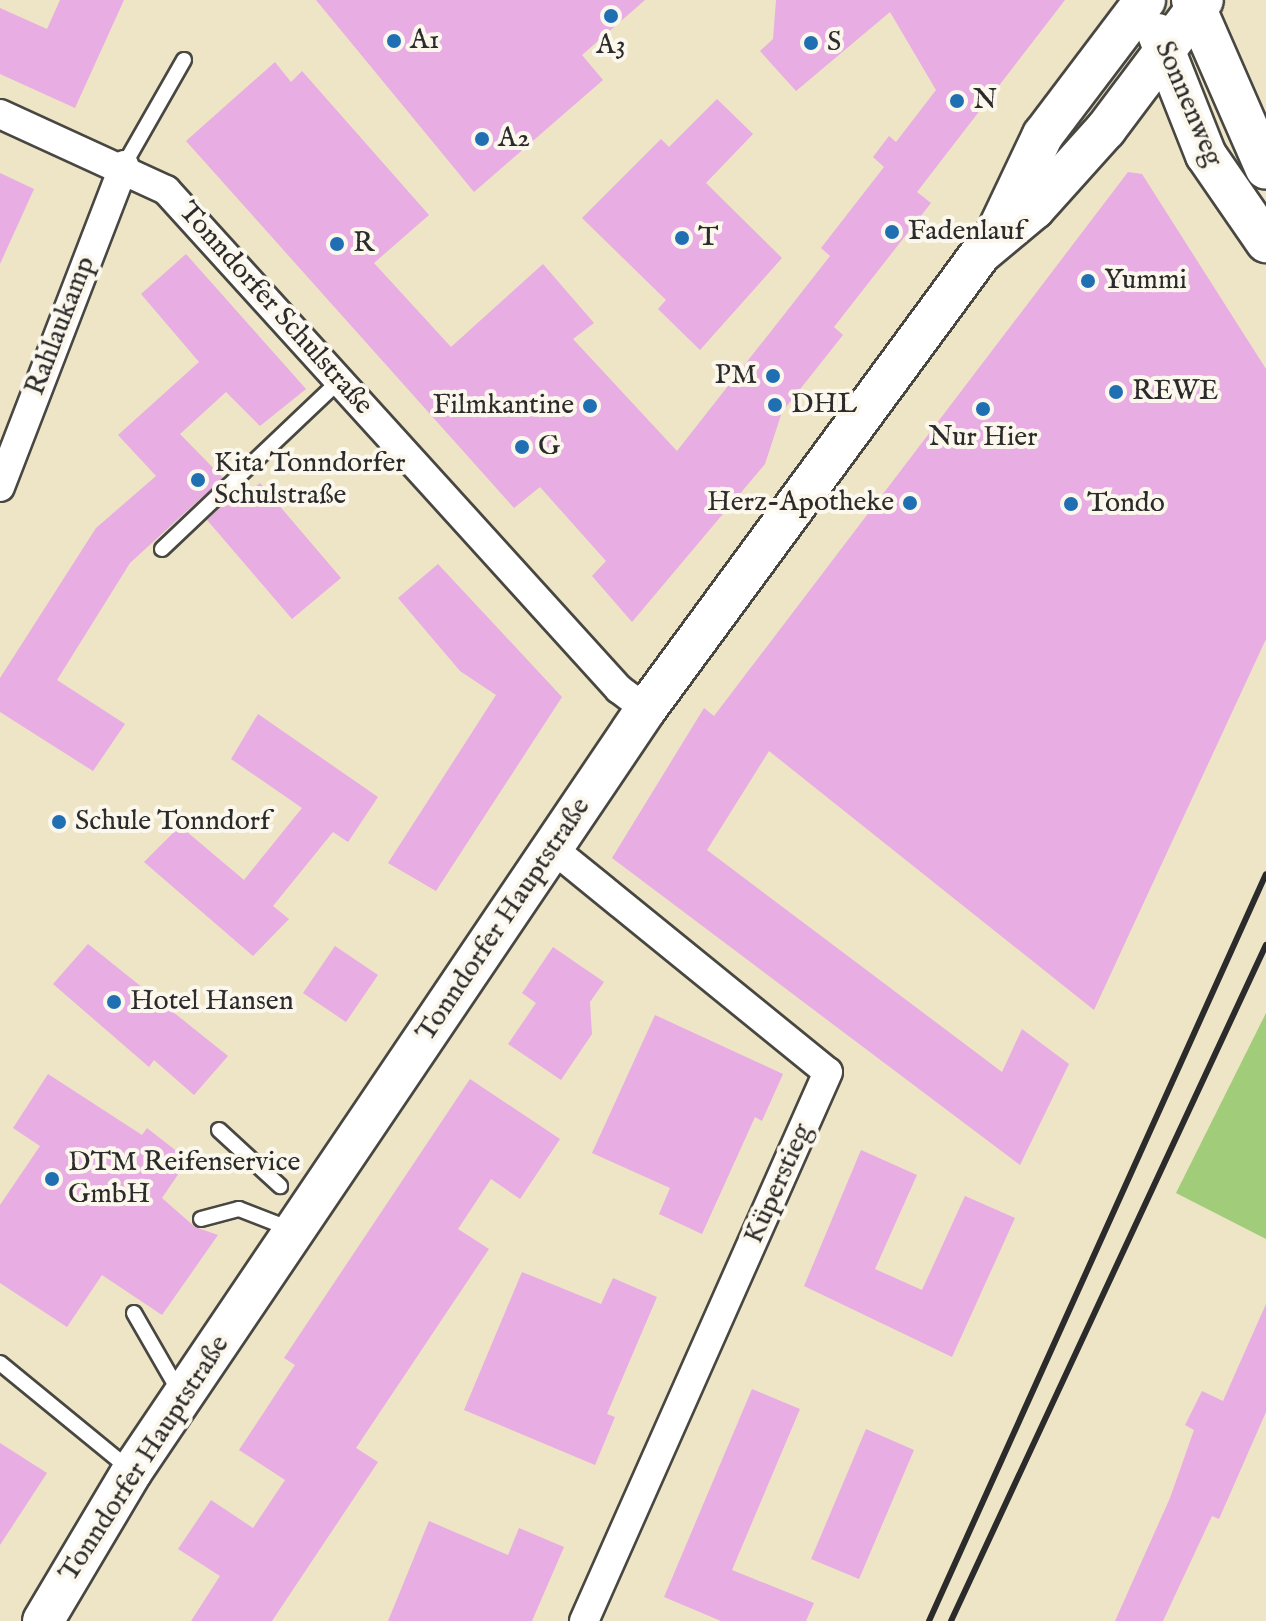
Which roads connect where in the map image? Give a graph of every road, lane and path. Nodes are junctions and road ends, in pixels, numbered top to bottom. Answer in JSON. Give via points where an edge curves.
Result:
{"nodes":[{"id":1,"x":1145,"y":0,"type":"edge"},
{"id":2,"x":1197,"y":3,"type":"edge"},
{"id":3,"x":1165,"y":55,"type":"junction"},
{"id":4,"x":184,"y":60,"type":"dead end"},
{"id":5,"x":0,"y":114,"type":"edge"},
{"id":6,"x":124,"y":165,"type":"junction"},
{"id":7,"x":1266,"y":169,"type":"edge"},
{"id":8,"x":994,"y":238,"type":"junction"},
{"id":9,"x":1266,"y":242,"type":"edge"},
{"id":10,"x":340,"y":380,"type":"junction"},
{"id":11,"x":0,"y":487,"type":"edge"},
{"id":12,"x":162,"y":549,"type":"dead end"},
{"id":13,"x":646,"y":709,"type":"junction"},
{"id":14,"x":552,"y":848,"type":"junction"},
{"id":15,"x":219,"y":1130,"type":"dead end"},
{"id":16,"x":280,"y":1186,"type":"dead end"},
{"id":17,"x":201,"y":1219,"type":"dead end"},
{"id":18,"x":297,"y":1231,"type":"junction"},
{"id":19,"x":134,"y":1313,"type":"dead end"},
{"id":20,"x":0,"y":1363,"type":"edge"},
{"id":21,"x":182,"y":1396,"type":"junction"},
{"id":22,"x":132,"y":1471,"type":"junction"},
{"id":23,"x":43,"y":1621,"type":"edge"},
{"id":24,"x":584,"y":1621,"type":"edge"}],
"edges":[{"from":1,"to":3,"type":"main road","name":"Sonnenweg"},
{"from":1,"to":8,"type":"main road","name":"Tonndorfer Hauptstraße","via":[[1043,135]]},
{"from":2,"to":3,"type":"main road","name":"Tonndorfer Hauptstraße"},
{"from":2,"to":7,"type":"main road","name":"Sonnenweg"},
{"from":3,"to":8,"type":"main road","name":"Tonndorfer Hauptstraße","via":[[1034,209]]},
{"from":3,"to":9,"type":"main road","name":"Sonnenweg","via":[[1206,155]]},
{"from":4,"to":6,"type":"lane"},
{"from":5,"to":6,"type":"street","name":"Tonndorfer Schulstraße"},
{"from":6,"to":10,"type":"street","name":"Tonndorfer Schulstraße","via":[[166,190]]},
{"from":6,"to":11,"type":"street","name":"Rahlaukamp"},
{"from":8,"to":13,"type":"main road","name":"Tonndorfer Hauptstraße"},
{"from":10,"to":12,"type":"lane"},
{"from":10,"to":13,"type":"street","name":"Tonndorfer Schulstraße","via":[[619,689]]},
{"from":13,"to":14,"type":"main road","name":"Tonndorfer Hauptstraße"},
{"from":14,"to":18,"type":"main road","name":"Tonndorfer Hauptstraße"},
{"from":14,"to":24,"type":"street","name":"Küperstieg","via":[[828,1072]]},
{"from":15,"to":16,"type":"lane"},
{"from":17,"to":18,"type":"lane","via":[[239,1209]]},
{"from":18,"to":21,"type":"main road","name":"Tonndorfer Hauptstraße"},
{"from":19,"to":21,"type":"lane"},
{"from":20,"to":22,"type":"lane"},
{"from":21,"to":22,"type":"main road","name":"Tonndorfer Hauptstraße"},
{"from":22,"to":23,"type":"main road","name":"Tonndorfer Hauptstraße"}]}
